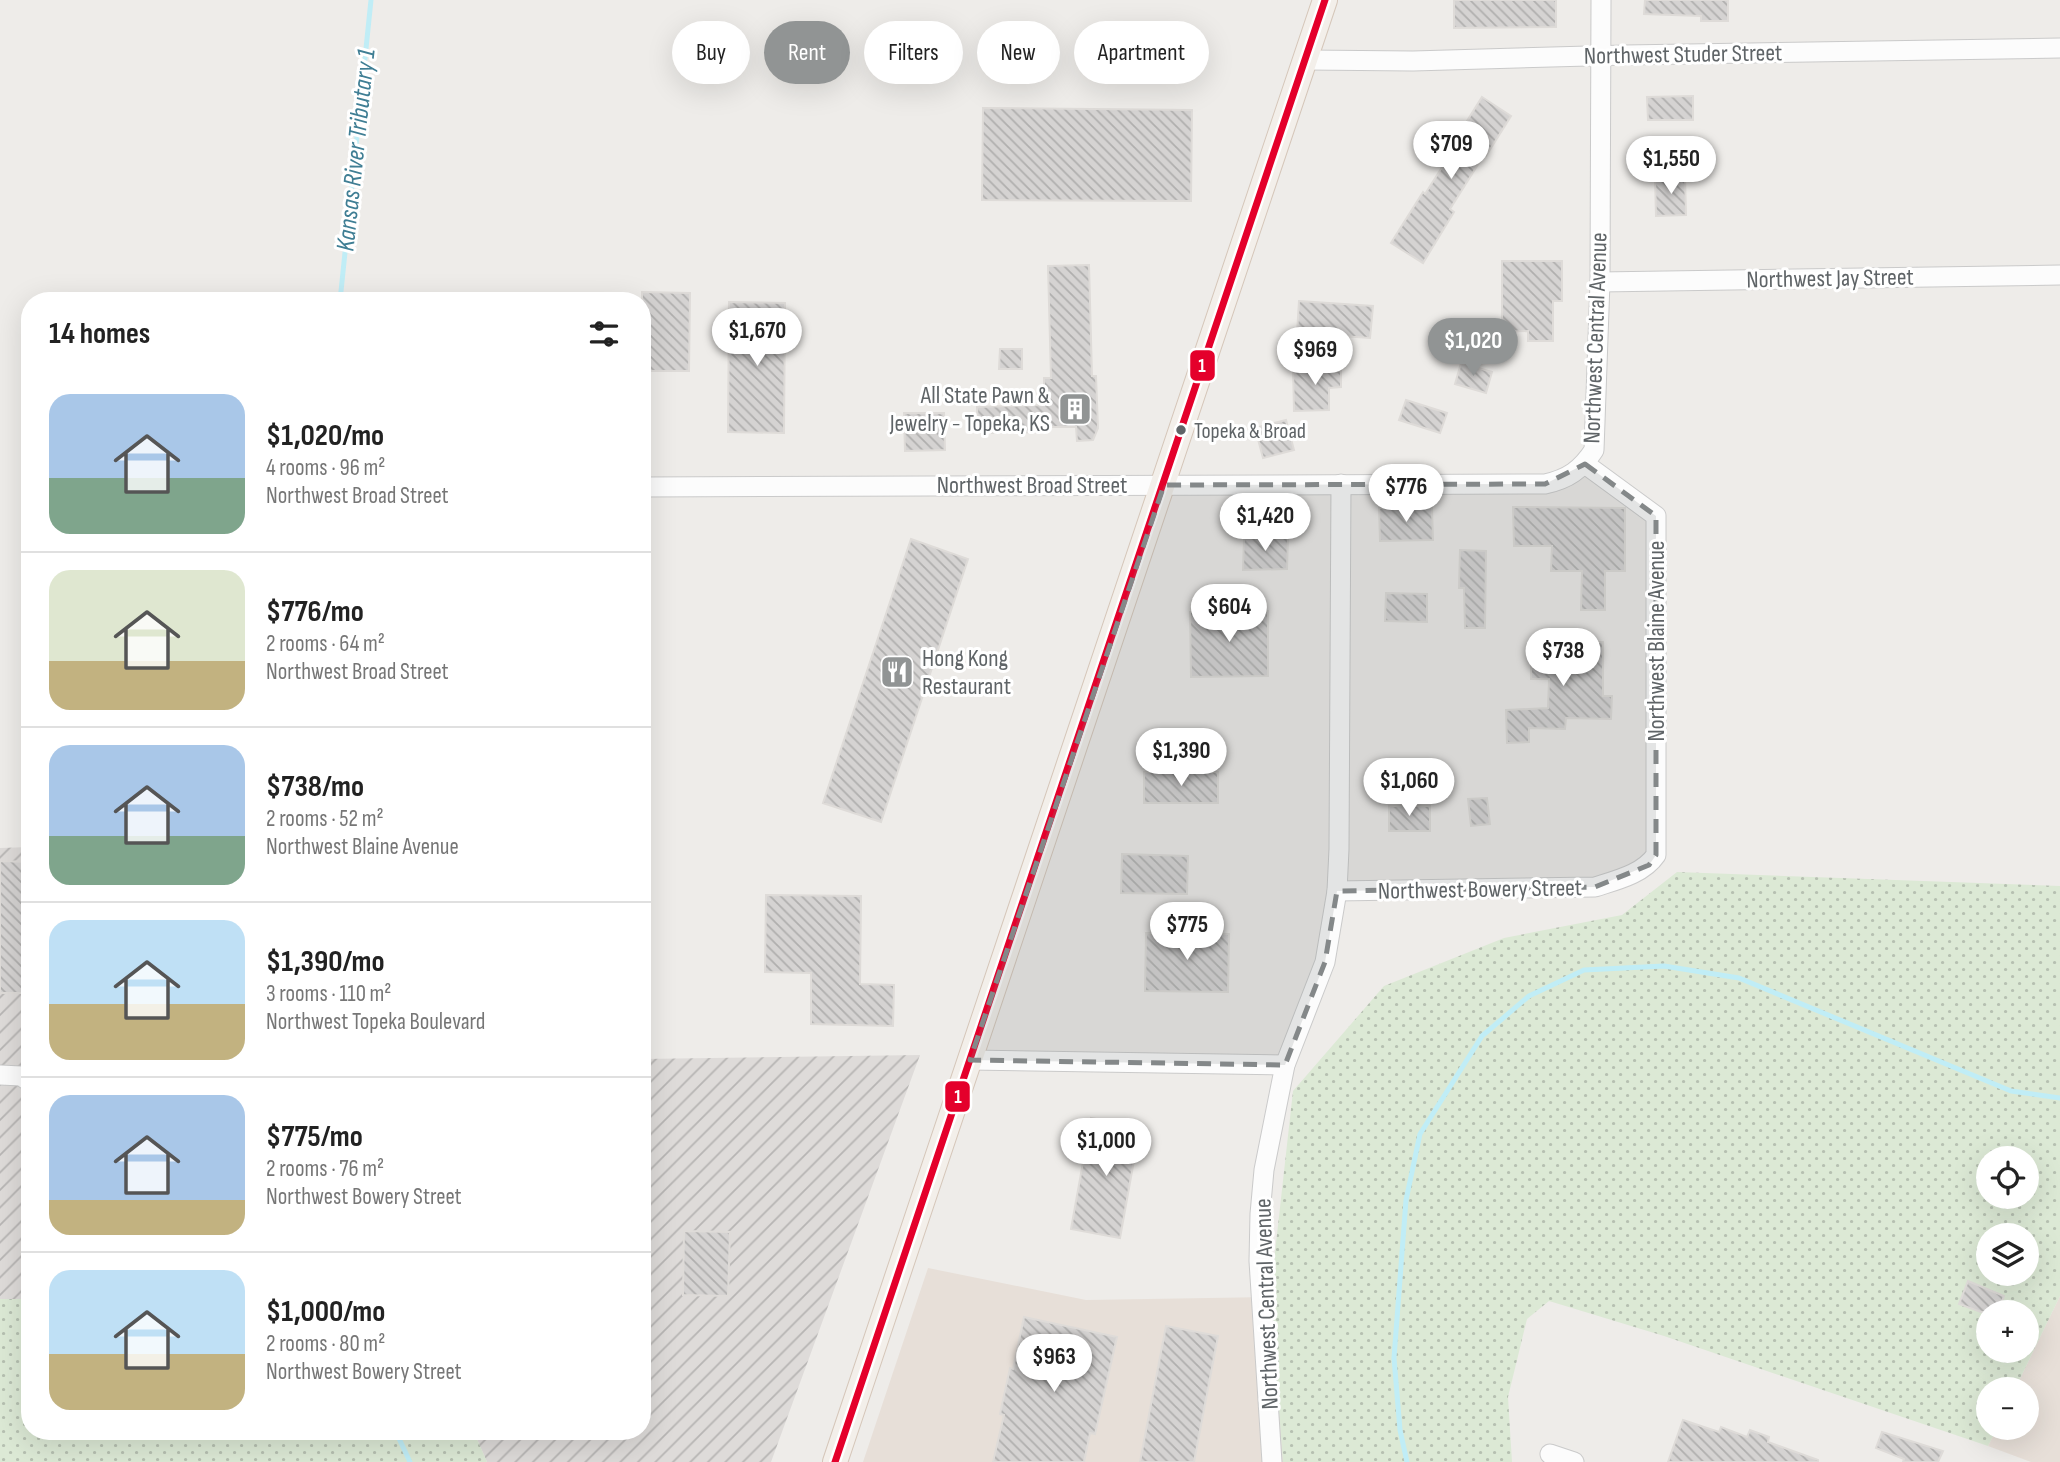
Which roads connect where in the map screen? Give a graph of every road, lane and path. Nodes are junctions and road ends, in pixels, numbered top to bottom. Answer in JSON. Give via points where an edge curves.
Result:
{"nodes":[{"id":1,"x":1325,"y":0,"type":"edge"},
{"id":2,"x":1601,"y":0,"type":"edge"},
{"id":3,"x":2060,"y":48,"type":"edge"},
{"id":4,"x":1600,"y":55,"type":"junction"},
{"id":5,"x":1307,"y":60,"type":"junction"},
{"id":6,"x":2060,"y":275,"type":"edge"},
{"id":7,"x":1600,"y":282,"type":"junction"},
{"id":8,"x":1585,"y":464,"type":"junction"},
{"id":9,"x":1341,"y":484,"type":"junction"},
{"id":10,"x":1164,"y":485,"type":"junction"},
{"id":11,"x":651,"y":487,"type":"edge"},
{"id":12,"x":1656,"y":855,"type":"joint"},
{"id":13,"x":1337,"y":891,"type":"junction"},
{"id":14,"x":970,"y":1060,"type":"junction"},
{"id":15,"x":1285,"y":1065,"type":"junction"},
{"id":16,"x":0,"y":1075,"type":"edge"},
{"id":17,"x":21,"y":1076,"type":"edge"},
{"id":18,"x":1550,"y":1454,"type":"dead end"},
{"id":19,"x":835,"y":1462,"type":"edge"},
{"id":20,"x":1272,"y":1462,"type":"edge"},
{"id":21,"x":1574,"y":1462,"type":"edge"}],
"edges":[{"from":1,"to":5,"type":"main road"},
{"from":2,"to":4,"type":"street","name":"Northwest Central Avenue"},
{"from":3,"to":4,"type":"street","name":"Northwest Studer Street"},
{"from":4,"to":5,"type":"street","name":"Northwest Studer Street"},
{"from":4,"to":7,"type":"street","name":"Northwest Central Avenue"},
{"from":5,"to":10,"type":"main road"},
{"from":6,"to":7,"type":"street","name":"Northwest Jay Street"},
{"from":7,"to":8,"type":"street","name":"Northwest Central Avenue","via":[[1594,450]]},
{"from":8,"to":9,"type":"street","name":"Northwest Broad Street","via":[[1562,480],[1545,484]]},
{"from":8,"to":12,"type":"street","name":"Northwest Blaine Avenue","via":[[1656,516]]},
{"from":9,"to":10,"type":"street","name":"Northwest Broad Street"},
{"from":9,"to":13,"type":"street","name":"Northwest Central Avenue"},
{"from":10,"to":11,"type":"street","name":"Northwest Broad Street"},
{"from":10,"to":14,"type":"main road"},
{"from":12,"to":13,"type":"street","name":"Northwest Bowery Street","via":[[1649,865],[1595,887]]},
{"from":13,"to":15,"type":"street","name":"Northwest Central Avenue","via":[[1325,962]]},
{"from":14,"to":15,"type":"street"},
{"from":14,"to":19,"type":"main road"},
{"from":15,"to":20,"type":"street","name":"Northwest Central Avenue","via":[[1260,1214]]},
{"from":16,"to":17,"type":"street"},
{"from":18,"to":21,"type":"street"}]}
